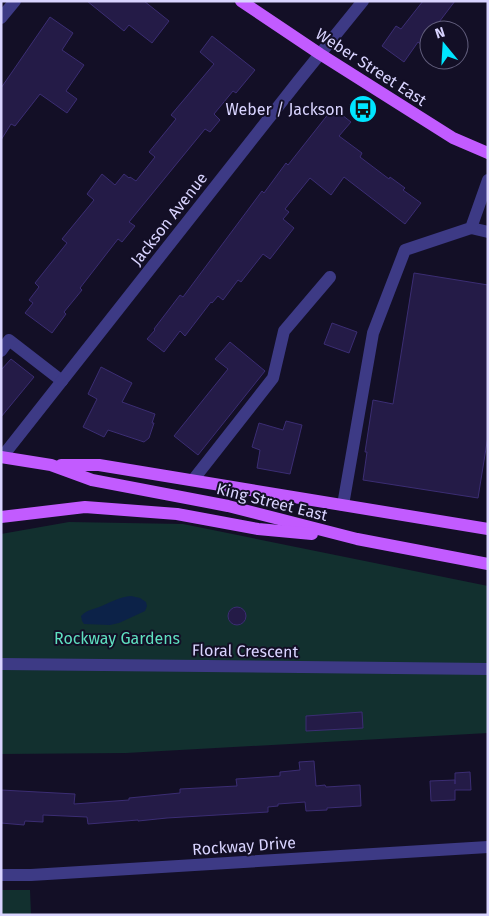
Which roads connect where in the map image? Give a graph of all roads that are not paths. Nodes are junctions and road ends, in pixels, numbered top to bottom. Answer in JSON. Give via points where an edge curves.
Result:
{"nodes":[{"id":1,"x":15,"y":1,"type":"edge"},
{"id":2,"x":241,"y":1,"type":"edge"},
{"id":3,"x":363,"y":1,"type":"edge"},
{"id":4,"x":1,"y":18,"type":"edge"},
{"id":5,"x":320,"y":54,"type":"junction"},
{"id":6,"x":488,"y":153,"type":"edge"},
{"id":7,"x":488,"y":180,"type":"edge"},
{"id":8,"x":471,"y":228,"type":"junction"},
{"id":9,"x":488,"y":232,"type":"edge"},
{"id":10,"x":330,"y":277,"type":"dead end"},
{"id":11,"x":1,"y":350,"type":"edge"},
{"id":12,"x":62,"y":381,"type":"junction"},
{"id":13,"x":1,"y":457,"type":"edge"},
{"id":14,"x":51,"y":465,"type":"junction"},
{"id":15,"x":193,"y":480,"type":"junction"},
{"id":16,"x":342,"y":505,"type":"junction"},
{"id":17,"x":1,"y":517,"type":"edge"},
{"id":18,"x":488,"y":529,"type":"edge"},
{"id":19,"x":357,"y":539,"type":"junction"},
{"id":20,"x":488,"y":564,"type":"edge"},
{"id":21,"x":1,"y":664,"type":"edge"},
{"id":22,"x":488,"y":669,"type":"edge"},
{"id":23,"x":488,"y":847,"type":"edge"},
{"id":24,"x":1,"y":875,"type":"edge"}],
"edges":[{"from":1,"to":4,"type":"street"},
{"from":2,"to":5,"type":"main road","name":"Weber Street East"},
{"from":3,"to":5,"type":"street","name":"Jackson Avenue"},
{"from":5,"to":6,"type":"main road","name":"Weber Street East","via":[[453,138]]},
{"from":5,"to":12,"type":"street","name":"Jackson Avenue"},
{"from":7,"to":8,"type":"street"},
{"from":8,"to":9,"type":"street"},
{"from":8,"to":16,"type":"street","via":[[405,250],[373,333]]},
{"from":10,"to":15,"type":"street","via":[[284,331],[274,378]]},
{"from":11,"to":12,"type":"street","via":[[10,340]]},
{"from":12,"to":13,"type":"street","name":"Jackson Avenue"},
{"from":13,"to":14,"type":"main road","name":"King Street East"},
{"from":14,"to":15,"type":"main road","name":"King Street East","via":[[99,465]]},
{"from":14,"to":19,"type":"main road","name":"King Street East","via":[[92,480],[228,506]]},
{"from":15,"to":16,"type":"main road","name":"King Street East"},
{"from":16,"to":18,"type":"main road","name":"King Street East"},
{"from":17,"to":19,"type":"main road","via":[[85,507],[178,514],[258,529]]},
{"from":19,"to":20,"type":"main road","name":"King Street East"},
{"from":21,"to":22,"type":"street","name":"Floral Crescent"},
{"from":23,"to":24,"type":"street","name":"Rockway Drive"}]}
